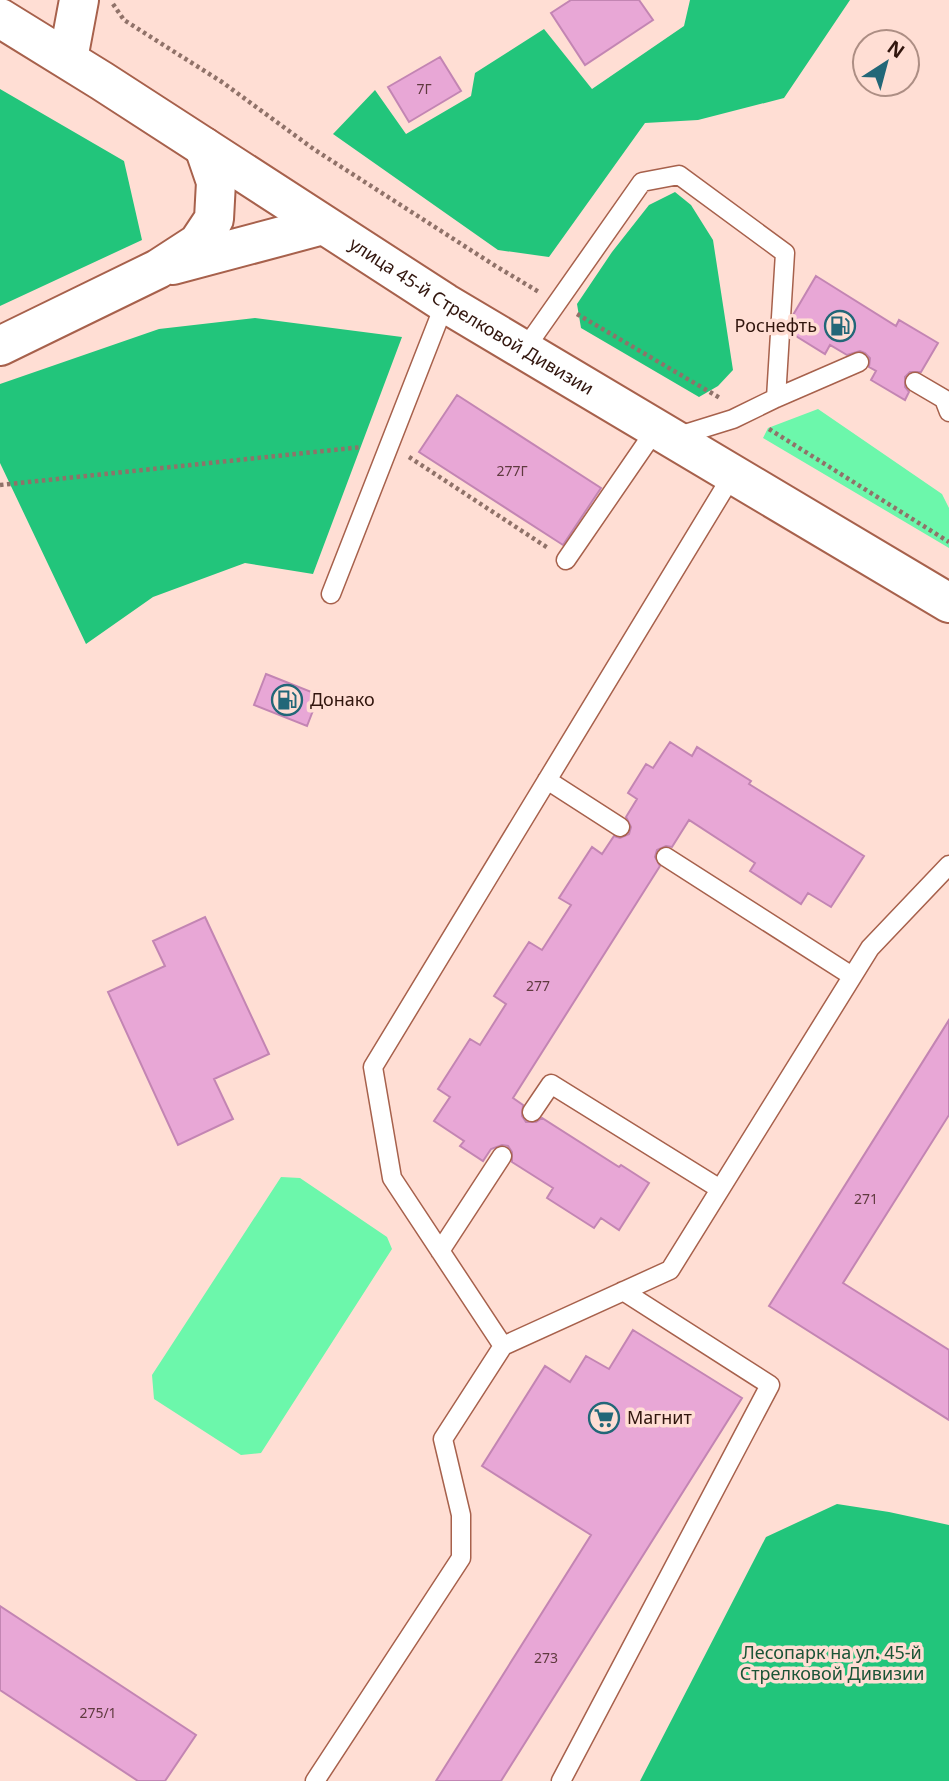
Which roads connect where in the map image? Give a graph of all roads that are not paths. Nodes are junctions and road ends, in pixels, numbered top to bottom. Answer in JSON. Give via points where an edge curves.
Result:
{"nodes":[{"id":1,"x":79,"y":0,"type":"edge"},
{"id":2,"x":0,"y":18,"type":"edge"},
{"id":3,"x":68,"y":59,"type":"junction"},
{"id":4,"x":204,"y":147,"type":"junction"},
{"id":5,"x":323,"y":225,"type":"junction"},
{"id":6,"x":158,"y":269,"type":"junction"},
{"id":7,"x":445,"y":303,"type":"junction"},
{"id":8,"x":0,"y":346,"type":"edge"},
{"id":9,"x":524,"y":350,"type":"junction"},
{"id":10,"x":859,"y":362,"type":"dead end"},
{"id":11,"x":915,"y":382,"type":"dead end"},
{"id":12,"x":776,"y":398,"type":"junction"},
{"id":13,"x":949,"y":412,"type":"edge"},
{"id":14,"x":664,"y":433,"type":"junction"},
{"id":15,"x":733,"y":474,"type":"junction"},
{"id":16,"x":566,"y":560,"type":"road end"},
{"id":17,"x":331,"y":594,"type":"dead end"},
{"id":18,"x":949,"y":603,"type":"edge"},
{"id":19,"x":547,"y":780,"type":"junction"},
{"id":20,"x":620,"y":827,"type":"dead end"},
{"id":21,"x":666,"y":857,"type":"dead end"},
{"id":22,"x":949,"y":865,"type":"edge"},
{"id":23,"x":852,"y":976,"type":"junction"},
{"id":24,"x":532,"y":1112,"type":"dead end"},
{"id":25,"x":502,"y":1156,"type":"dead end"},
{"id":26,"x":720,"y":1189,"type":"junction"},
{"id":27,"x":440,"y":1251,"type":"junction"},
{"id":28,"x":623,"y":1291,"type":"junction"},
{"id":29,"x":503,"y":1346,"type":"junction"},
{"id":30,"x":315,"y":1781,"type":"edge"},
{"id":31,"x":561,"y":1781,"type":"edge"}],
"edges":[{"from":1,"to":3,"type":"main road"},
{"from":2,"to":3,"type":"main road","name":"улица 45-й Стрелковой Дивизии"},
{"from":3,"to":4,"type":"main road","name":"улица 45-й Стрелковой Дивизии"},
{"from":4,"to":5,"type":"main road","name":"улица 45-й Стрелковой Дивизии"},
{"from":4,"to":6,"type":"main road","via":[[216,182],[214,219],[198,243]]},
{"from":5,"to":6,"type":"main road"},
{"from":5,"to":7,"type":"main road","name":"улица 45-й Стрелковой Дивизии"},
{"from":6,"to":8,"type":"main road"},
{"from":7,"to":9,"type":"main road","name":"улица 45-й Стрелковой Дивизии"},
{"from":7,"to":17,"type":"lane"},
{"from":9,"to":12,"type":"lane","via":[[642,182],[679,175],[785,253]]},
{"from":9,"to":14,"type":"main road","name":"улица 45-й Стрелковой Дивизии"},
{"from":10,"to":12,"type":"lane"},
{"from":11,"to":13,"type":"lane","via":[[944,399]]},
{"from":12,"to":14,"type":"lane","via":[[733,419]]},
{"from":14,"to":15,"type":"main road","name":"улица 45-й Стрелковой Дивизии"},
{"from":14,"to":16,"type":"lane"},
{"from":15,"to":18,"type":"main road","name":"улица 45-й Стрелковой Дивизии"},
{"from":15,"to":19,"type":"lane"},
{"from":19,"to":20,"type":"lane"},
{"from":19,"to":27,"type":"lane","via":[[373,1067],[391,1178]]},
{"from":21,"to":23,"type":"lane"},
{"from":22,"to":23,"type":"lane","via":[[870,948]]},
{"from":23,"to":26,"type":"lane"},
{"from":24,"to":26,"type":"lane","via":[[551,1084]]},
{"from":25,"to":27,"type":"lane"},
{"from":26,"to":28,"type":"lane","via":[[670,1270]]},
{"from":27,"to":29,"type":"lane"},
{"from":28,"to":29,"type":"lane"},
{"from":28,"to":31,"type":"lane","via":[[770,1385]]},
{"from":29,"to":30,"type":"lane","via":[[443,1439],[461,1515],[461,1558]]}]}
